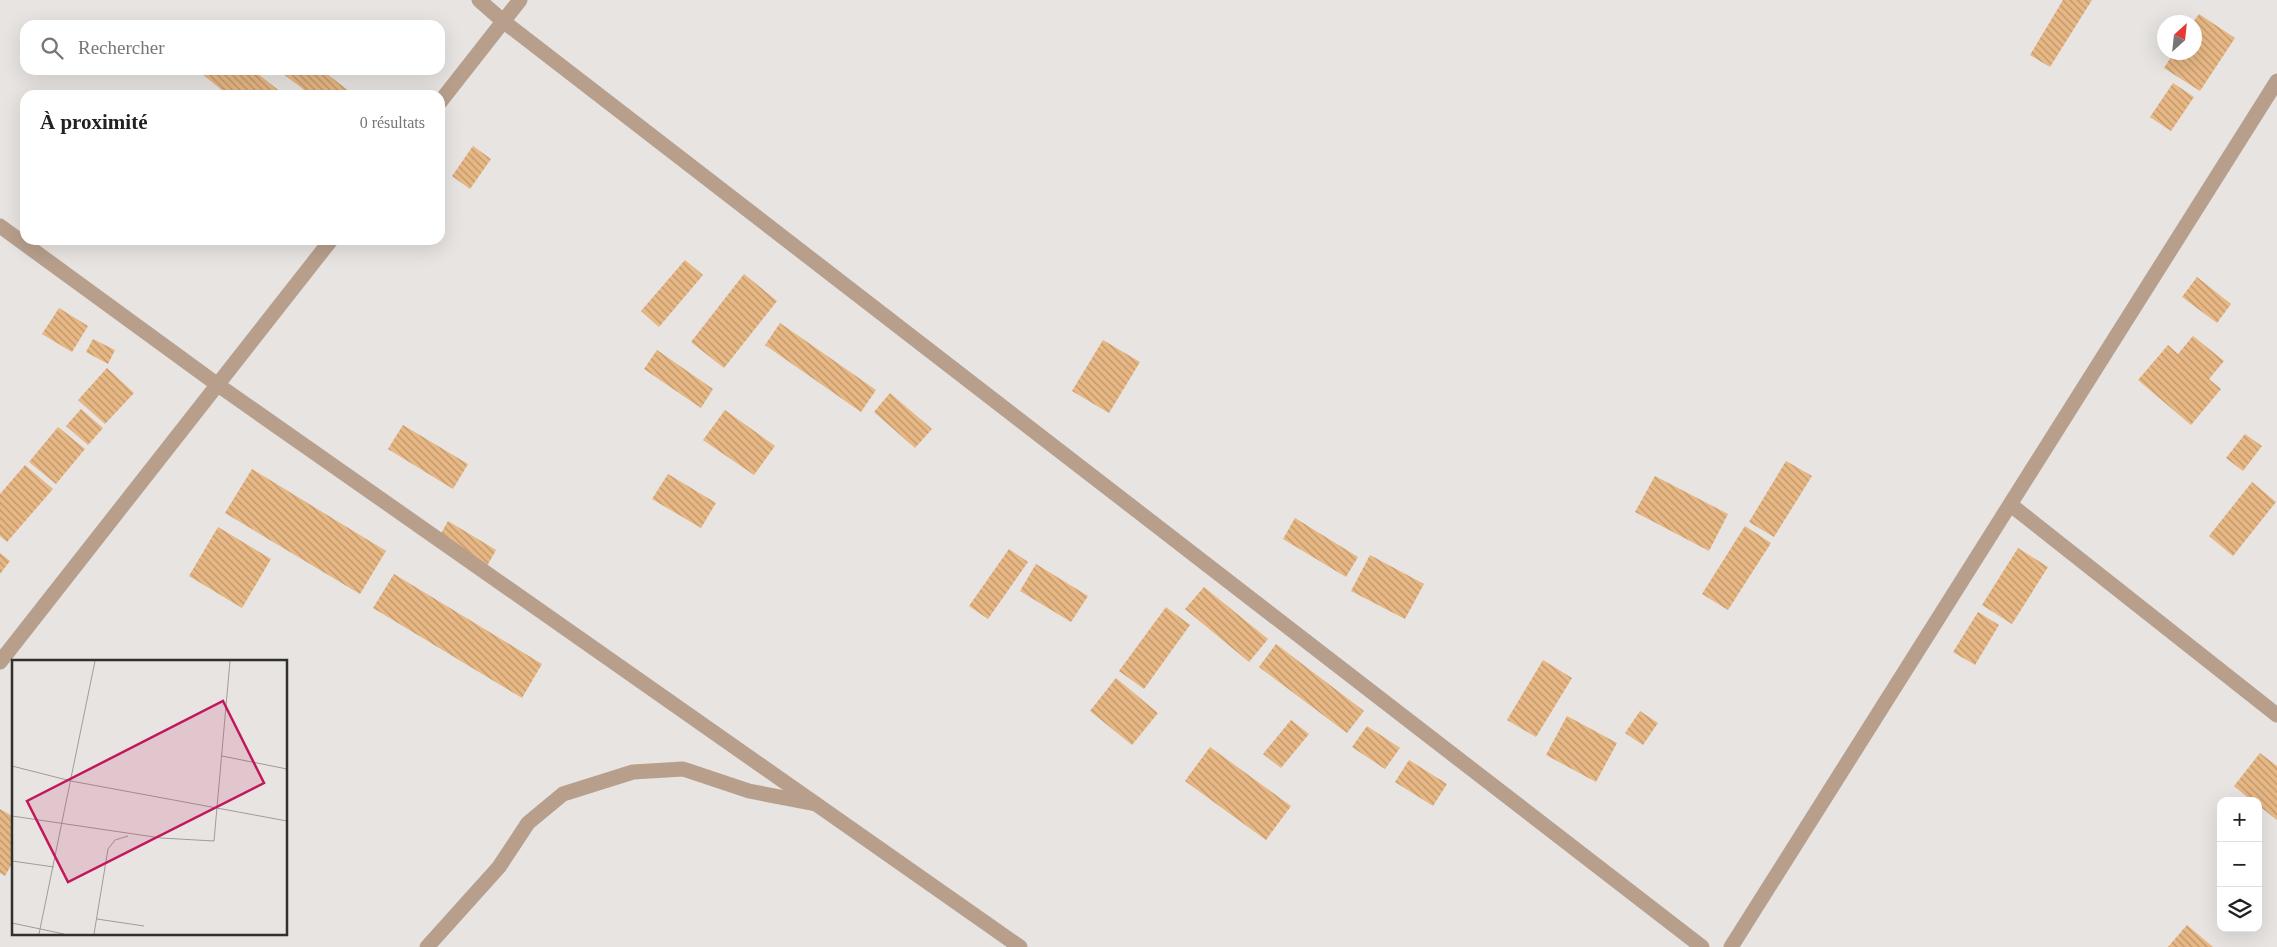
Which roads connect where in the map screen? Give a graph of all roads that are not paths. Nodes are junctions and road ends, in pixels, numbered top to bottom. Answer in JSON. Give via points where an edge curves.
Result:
{"nodes":[{"id":1,"x":478,"y":0,"type":"edge"},
{"id":2,"x":520,"y":0,"type":"edge"},
{"id":3,"x":503,"y":22,"type":"junction"},
{"id":4,"x":2277,"y":80,"type":"edge"},
{"id":5,"x":445,"y":96,"type":"edge"},
{"id":6,"x":0,"y":226,"type":"edge"},
{"id":7,"x":20,"y":241,"type":"edge"},
{"id":8,"x":26,"y":245,"type":"edge"},
{"id":9,"x":327,"y":245,"type":"edge"},
{"id":10,"x":218,"y":385,"type":"junction"},
{"id":11,"x":2011,"y":505,"type":"junction"},
{"id":12,"x":0,"y":662,"type":"edge"},
{"id":13,"x":2277,"y":715,"type":"edge"},
{"id":14,"x":816,"y":804,"type":"junction"},
{"id":15,"x":427,"y":947,"type":"edge"},
{"id":16,"x":1020,"y":947,"type":"edge"},
{"id":17,"x":1702,"y":947,"type":"edge"},
{"id":18,"x":1731,"y":947,"type":"edge"}],
"edges":[{"from":1,"to":3,"type":"street"},
{"from":2,"to":3,"type":"street"},
{"from":3,"to":5,"type":"street"},
{"from":3,"to":17,"type":"street"},
{"from":4,"to":11,"type":"street"},
{"from":6,"to":7,"type":"street"},
{"from":8,"to":10,"type":"street"},
{"from":9,"to":10,"type":"street"},
{"from":10,"to":12,"type":"street"},
{"from":10,"to":14,"type":"street"},
{"from":11,"to":13,"type":"street"},
{"from":11,"to":18,"type":"street"},
{"from":14,"to":15,"type":"street","via":[[749,791],[683,769],[632,772],[563,794],[528,823],[499,867]]},
{"from":14,"to":16,"type":"street"}]}
